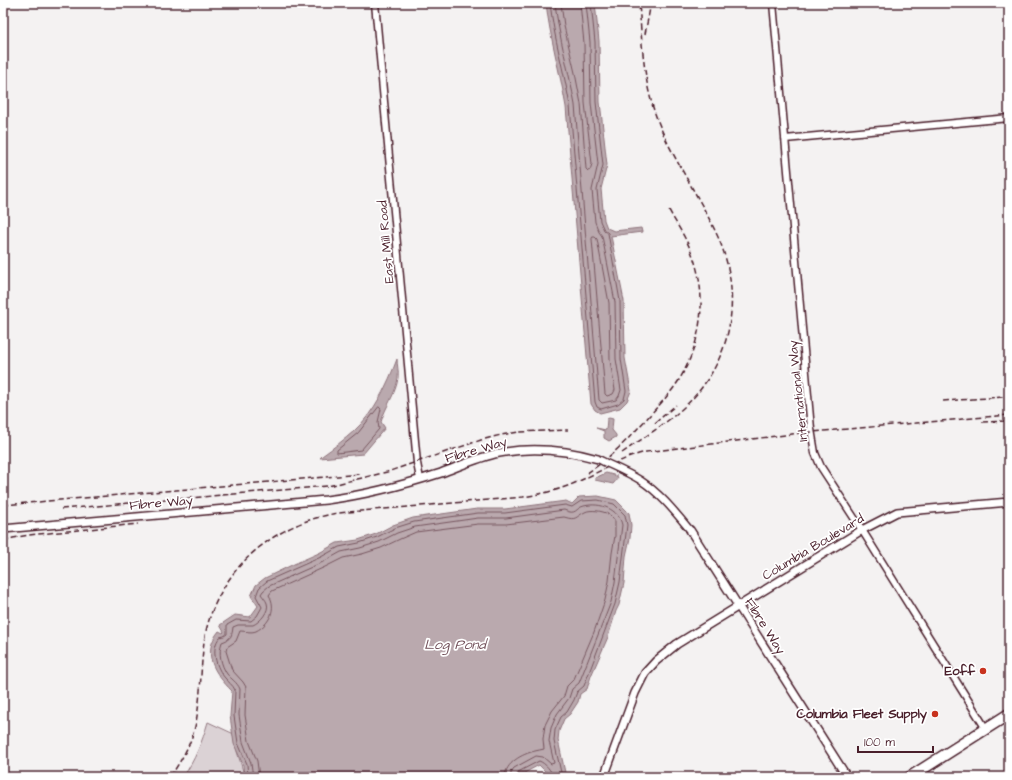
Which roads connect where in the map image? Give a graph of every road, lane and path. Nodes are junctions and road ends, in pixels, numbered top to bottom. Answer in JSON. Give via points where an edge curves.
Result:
{"nodes":[{"id":1,"x":375,"y":3,"type":"edge"},
{"id":2,"x":773,"y":3,"type":"edge"},
{"id":3,"x":1009,"y":118,"type":"edge"},
{"id":4,"x":785,"y":139,"type":"junction"},
{"id":5,"x":598,"y":459,"type":"joint"},
{"id":6,"x":420,"y":479,"type":"junction"},
{"id":7,"x":1009,"y":502,"type":"edge"},
{"id":8,"x":3,"y":529,"type":"edge"},
{"id":9,"x":690,"y":530,"type":"joint"},
{"id":10,"x":862,"y":530,"type":"junction"},
{"id":11,"x":738,"y":606,"type":"junction"},
{"id":12,"x":1009,"y":714,"type":"edge"},
{"id":13,"x":986,"y":729,"type":"junction"},
{"id":14,"x":604,"y":777,"type":"edge"},
{"id":15,"x":846,"y":777,"type":"edge"},
{"id":16,"x":910,"y":777,"type":"edge"}],
"edges":[{"from":1,"to":6,"type":"street","name":"East Mill Road"},
{"from":2,"to":4,"type":"street","name":"International Way"},
{"from":3,"to":4,"type":"street"},
{"from":4,"to":10,"type":"street","name":"International Way","via":[[815,453],[821,467]]},
{"from":5,"to":6,"type":"street","name":"Fibre Way","via":[[553,450],[498,453]]},
{"from":5,"to":9,"type":"street","name":"Fibre Way","bridge":true,"via":[[639,479],[671,507]]},
{"from":6,"to":8,"type":"street","name":"Fibre Way","via":[[354,496],[326,500]]},
{"from":7,"to":10,"type":"street","name":"Columbia Boulevard","via":[[897,512]]},
{"from":9,"to":11,"type":"street","name":"Fibre Way"},
{"from":10,"to":11,"type":"street","name":"Columbia Boulevard"},
{"from":10,"to":13,"type":"street","name":"International Way"},
{"from":11,"to":14,"type":"street","name":"Columbia Boulevard","via":[[656,660],[635,693]]},
{"from":11,"to":15,"type":"street","name":"Fibre Way"},
{"from":12,"to":13,"type":"highway"},
{"from":13,"to":16,"type":"highway"}]}
